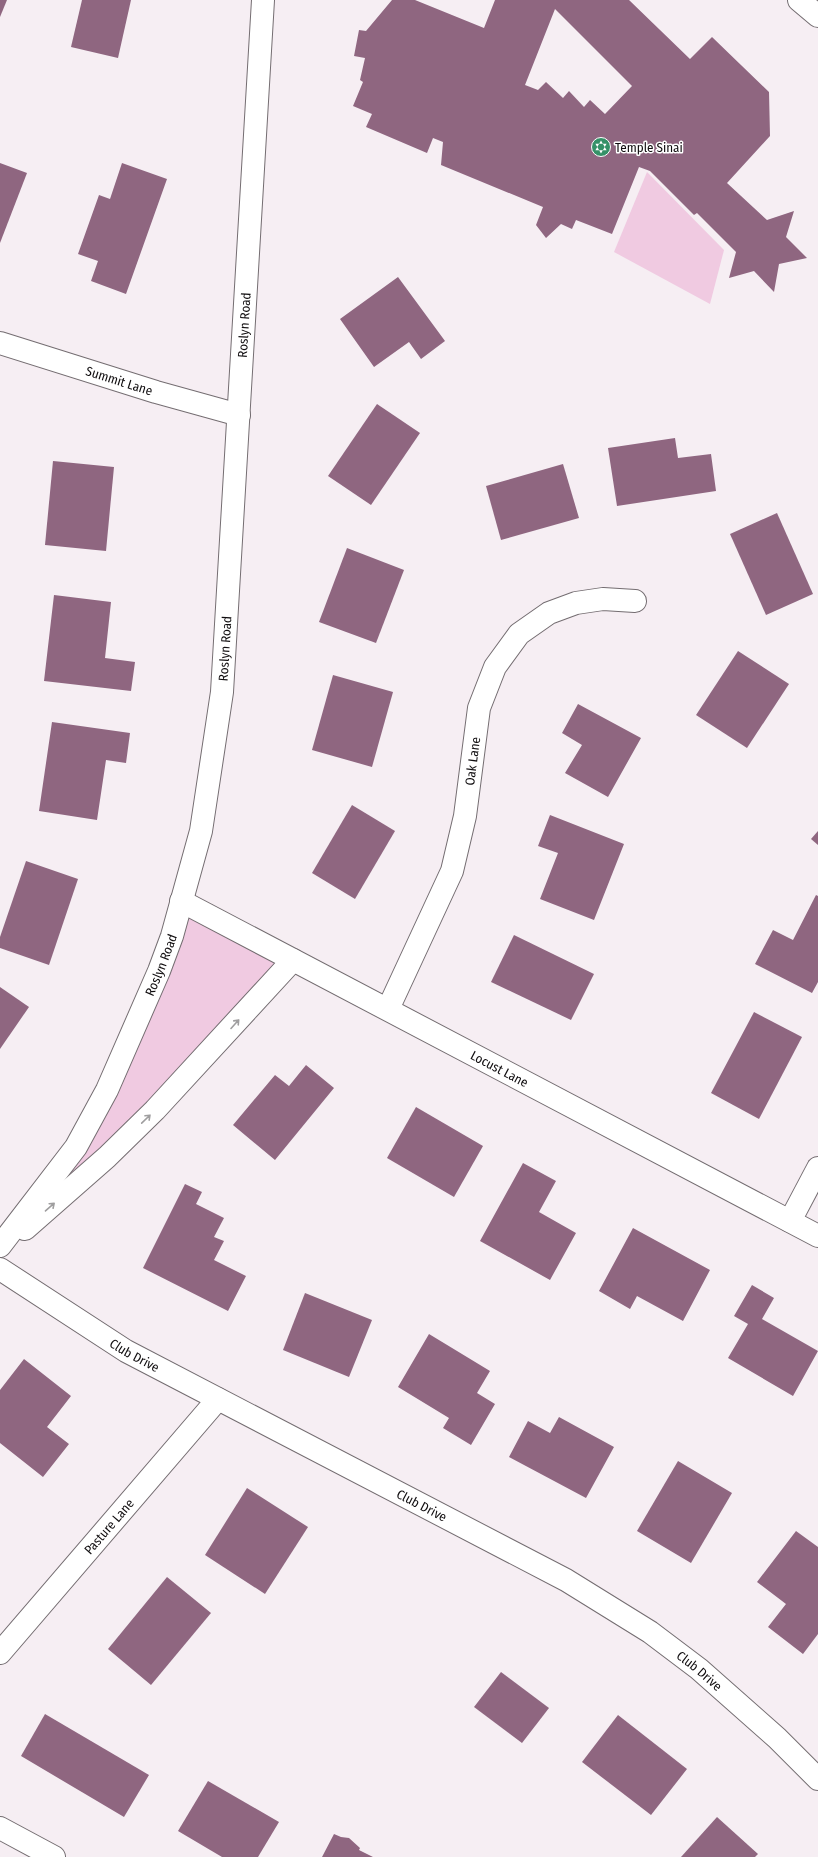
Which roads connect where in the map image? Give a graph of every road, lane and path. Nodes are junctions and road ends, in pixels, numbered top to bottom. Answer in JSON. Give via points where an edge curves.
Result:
{"nodes":[{"id":1,"x":263,"y":0,"type":"edge"},
{"id":2,"x":799,"y":0,"type":"edge"},
{"id":3,"x":818,"y":16,"type":"edge"},
{"id":4,"x":0,"y":343,"type":"edge"},
{"id":5,"x":239,"y":415,"type":"junction"},
{"id":6,"x":635,"y":601,"type":"dead end"},
{"id":7,"x":181,"y":901,"type":"junction"},
{"id":8,"x":293,"y":960,"type":"junction"},
{"id":9,"x":388,"y":1008,"type":"junction"},
{"id":10,"x":818,"y":1168,"type":"edge"},
{"id":11,"x":790,"y":1221,"type":"junction"},
{"id":12,"x":818,"y":1236,"type":"edge"},
{"id":13,"x":0,"y":1246,"type":"edge"},
{"id":14,"x":0,"y":1251,"type":"edge"},
{"id":15,"x":0,"y":1269,"type":"edge"},
{"id":16,"x":218,"y":1399,"type":"junction"},
{"id":17,"x":0,"y":1653,"type":"edge"},
{"id":18,"x":818,"y":1779,"type":"edge"},
{"id":19,"x":0,"y":1828,"type":"edge"},
{"id":20,"x":54,"y":1857,"type":"edge"}],
"edges":[{"from":1,"to":5,"type":"street","name":"Roslyn Road"},
{"from":2,"to":3,"type":"street"},
{"from":4,"to":5,"type":"street","name":"Summit Lane"},
{"from":5,"to":7,"type":"street","name":"Roslyn Road","via":[[222,692],[201,831]]},
{"from":6,"to":9,"type":"street","name":"Oak Lane","via":[[603,599],[576,603],[550,613],[519,634],[495,667],[479,708],[465,816],[452,871]]},
{"from":7,"to":8,"type":"street","name":"Locust Lane"},
{"from":7,"to":13,"type":"street","name":"Roslyn Road","via":[[159,971],[107,1090],[76,1147]]},
{"from":8,"to":9,"type":"street","name":"Locust Lane"},
{"from":14,"to":8,"type":"street","one_way":true,"via":[[107,1157],[155,1110]]},
{"from":9,"to":11,"type":"street","name":"Locust Lane"},
{"from":10,"to":11,"type":"street"},
{"from":11,"to":12,"type":"street","name":"Locust Lane"},
{"from":15,"to":16,"type":"street","name":"Club Drive","via":[[126,1350]]},
{"from":16,"to":17,"type":"street","name":"Pasture Lane"},
{"from":16,"to":18,"type":"street","name":"Club Drive","via":[[566,1580],[650,1632],[699,1669]]},
{"from":19,"to":20,"type":"street"}]}
